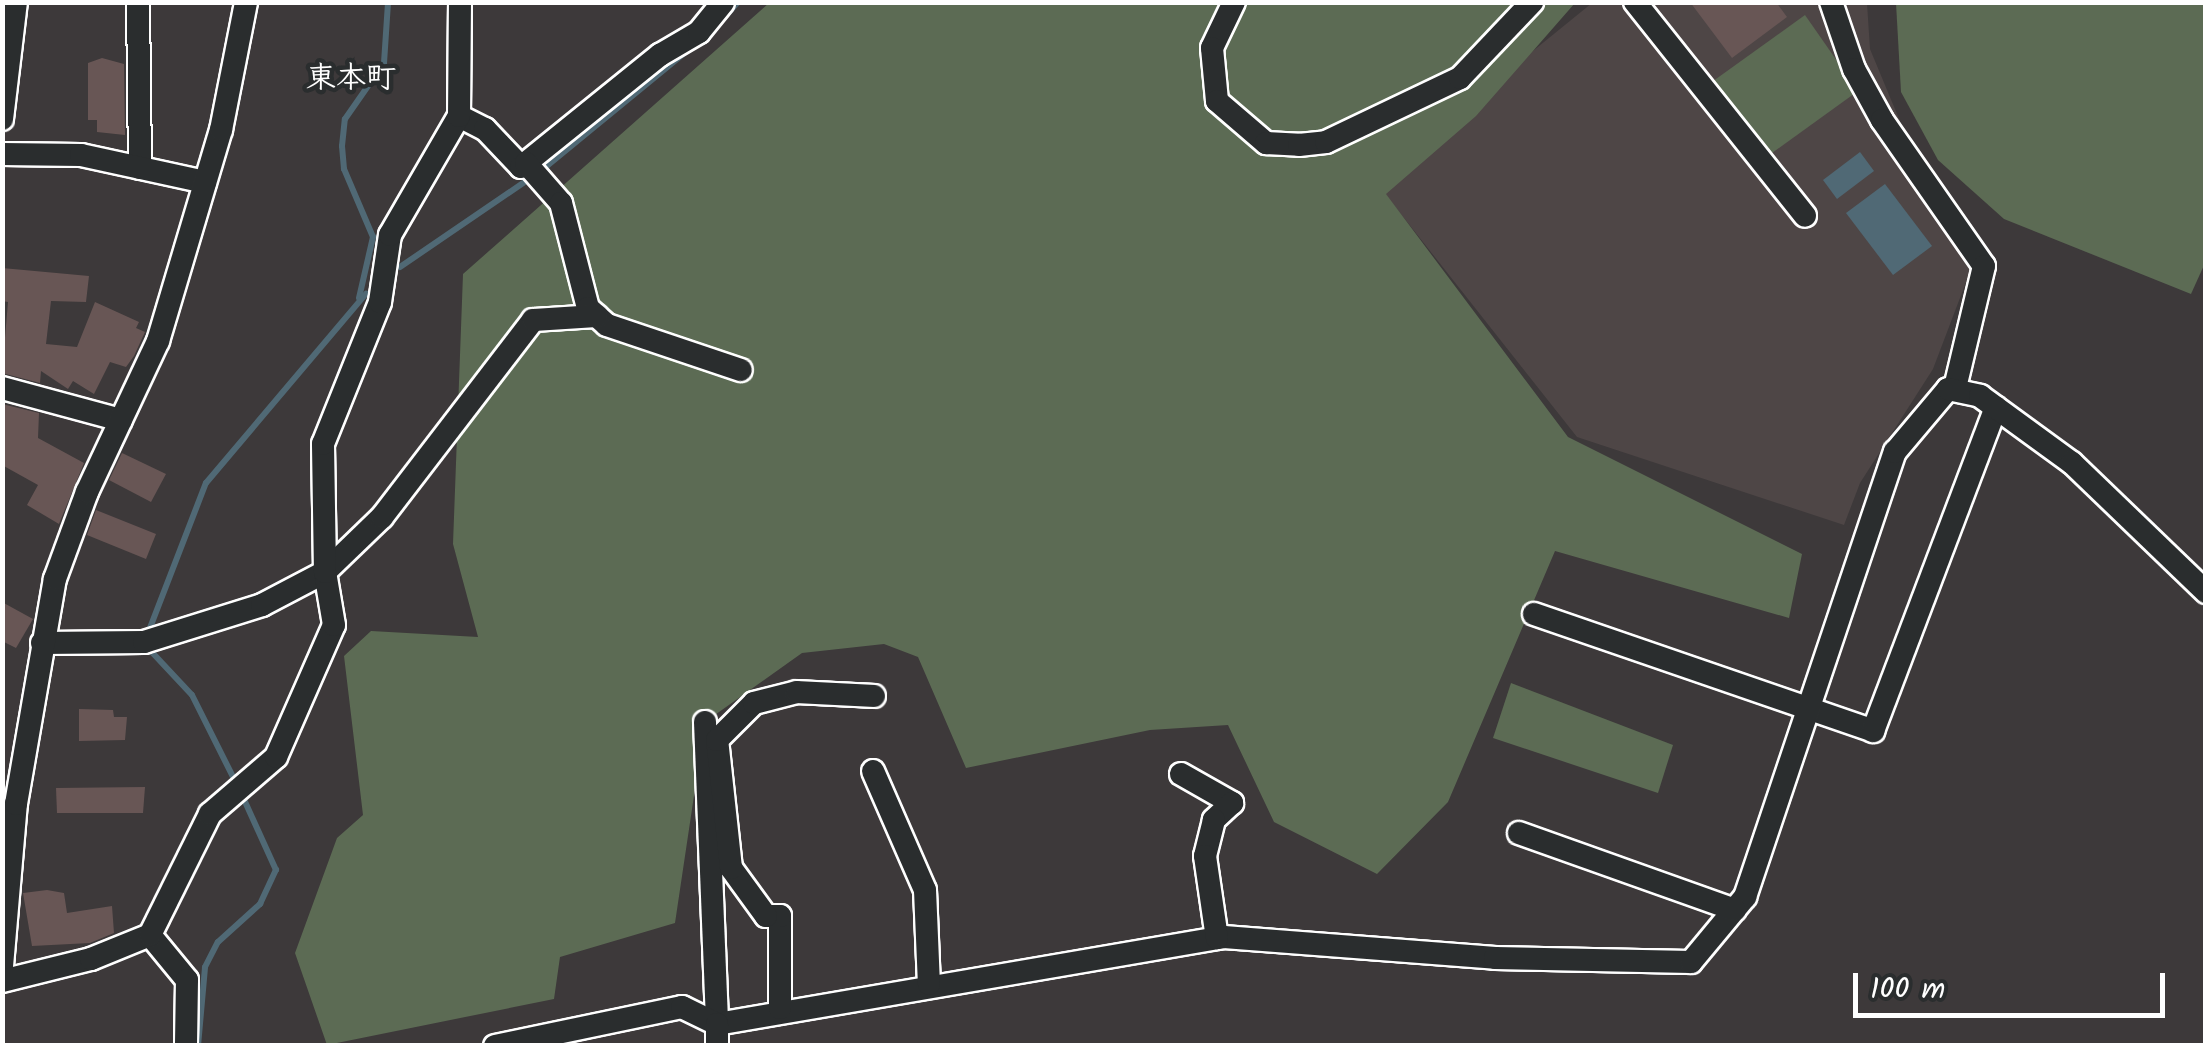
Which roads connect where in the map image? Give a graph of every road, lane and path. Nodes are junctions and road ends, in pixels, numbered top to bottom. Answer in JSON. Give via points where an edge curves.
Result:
{"nodes":[{"id":1,"x":16,"y":2,"type":"edge"},
{"id":2,"x":138,"y":2,"type":"edge"},
{"id":3,"x":246,"y":2,"type":"edge"},
{"id":4,"x":460,"y":2,"type":"edge"},
{"id":5,"x":724,"y":2,"type":"edge"},
{"id":6,"x":1234,"y":2,"type":"edge"},
{"id":7,"x":1532,"y":2,"type":"edge"},
{"id":8,"x":1635,"y":2,"type":"edge"},
{"id":9,"x":1831,"y":2,"type":"edge"},
{"id":10,"x":459,"y":116,"type":"junction"},
{"id":11,"x":2,"y":119,"type":"edge"},
{"id":12,"x":2,"y":154,"type":"edge"},
{"id":13,"x":140,"y":168,"type":"junction"},
{"id":14,"x":534,"y":172,"type":"junction"},
{"id":15,"x":204,"y":182,"type":"junction"},
{"id":16,"x":1806,"y":216,"type":"dead end"},
{"id":17,"x":597,"y":316,"type":"junction"},
{"id":18,"x":742,"y":370,"type":"dead end"},
{"id":19,"x":2,"y":388,"type":"edge"},
{"id":20,"x":1955,"y":388,"type":"junction"},
{"id":21,"x":1996,"y":408,"type":"junction"},
{"id":22,"x":120,"y":420,"type":"junction"},
{"id":23,"x":325,"y":572,"type":"junction"},
{"id":24,"x":2206,"y":592,"type":"edge"},
{"id":25,"x":1534,"y":614,"type":"dead end"},
{"id":26,"x":42,"y":644,"type":"junction"},
{"id":27,"x":874,"y":696,"type":"dead end"},
{"id":28,"x":1804,"y":711,"type":"junction"},
{"id":29,"x":706,"y":722,"type":"dead end"},
{"id":30,"x":872,"y":771,"type":"dead end"},
{"id":31,"x":1181,"y":774,"type":"dead end"},
{"id":32,"x":9,"y":802,"type":"edge"},
{"id":33,"x":1519,"y":833,"type":"dead end"},
{"id":34,"x":1735,"y":910,"type":"junction"},
{"id":35,"x":150,"y":935,"type":"junction"},
{"id":36,"x":1217,"y":938,"type":"junction"},
{"id":37,"x":2,"y":966,"type":"edge"},
{"id":38,"x":2,"y":981,"type":"edge"},
{"id":39,"x":928,"y":984,"type":"junction"},
{"id":40,"x":780,"y":1008,"type":"junction"},
{"id":41,"x":717,"y":1035,"type":"edge"},
{"id":42,"x":186,"y":1046,"type":"edge"},
{"id":43,"x":495,"y":1046,"type":"edge"}],
"edges":[{"from":1,"to":11,"type":"street"},
{"from":2,"to":13,"type":"street"},
{"from":3,"to":15,"type":"street"},
{"from":4,"to":10,"type":"street"},
{"from":5,"to":14,"type":"street","via":[[699,32],[660,55]]},
{"from":6,"to":7,"type":"street","via":[[1212,48],[1217,100],[1266,144],[1299,145],[1326,142],[1460,78]]},
{"from":8,"to":16,"type":"street"},
{"from":9,"to":20,"type":"street","via":[[1854,69],[1882,120],[1984,266]]},
{"from":10,"to":14,"type":"street","via":[[485,129]]},
{"from":10,"to":23,"type":"street","via":[[390,235],[380,302],[323,444]]},
{"from":12,"to":13,"type":"street","via":[[81,155]]},
{"from":13,"to":15,"type":"street"},
{"from":14,"to":17,"type":"street","via":[[561,203],[588,308]]},
{"from":15,"to":22,"type":"street","via":[[158,341]]},
{"from":17,"to":18,"type":"street"},
{"from":17,"to":23,"type":"street","via":[[533,320],[382,517]]},
{"from":19,"to":22,"type":"street"},
{"from":20,"to":21,"type":"street"},
{"from":20,"to":28,"type":"street","via":[[1930,406],[1894,452]]},
{"from":21,"to":24,"type":"street","via":[[2072,463]]},
{"from":21,"to":28,"type":"street","via":[[1873,731]]},
{"from":22,"to":26,"type":"street","via":[[56,579]]},
{"from":23,"to":26,"type":"street","via":[[262,605],[144,642]]},
{"from":23,"to":35,"type":"street","via":[[334,625],[276,757],[210,814]]},
{"from":25,"to":28,"type":"street"},
{"from":26,"to":32,"type":"street"},
{"from":27,"to":40,"type":"street","via":[[782,696],[754,704],[717,740],[731,868],[766,916],[780,916]]},
{"from":28,"to":34,"type":"street","via":[[1745,897]]},
{"from":29,"to":41,"type":"street"},
{"from":30,"to":39,"type":"street","via":[[925,890]]},
{"from":31,"to":36,"type":"street","via":[[1232,803],[1214,820],[1205,856]]},
{"from":32,"to":37,"type":"street"},
{"from":33,"to":34,"type":"street"},
{"from":34,"to":36,"type":"street","via":[[1691,962],[1494,958]]},
{"from":35,"to":38,"type":"street","via":[[91,959]]},
{"from":35,"to":42,"type":"street","via":[[188,980]]},
{"from":36,"to":39,"type":"street"},
{"from":39,"to":40,"type":"street"},
{"from":40,"to":41,"type":"street"},
{"from":41,"to":43,"type":"street","via":[[682,1007]]}]}
